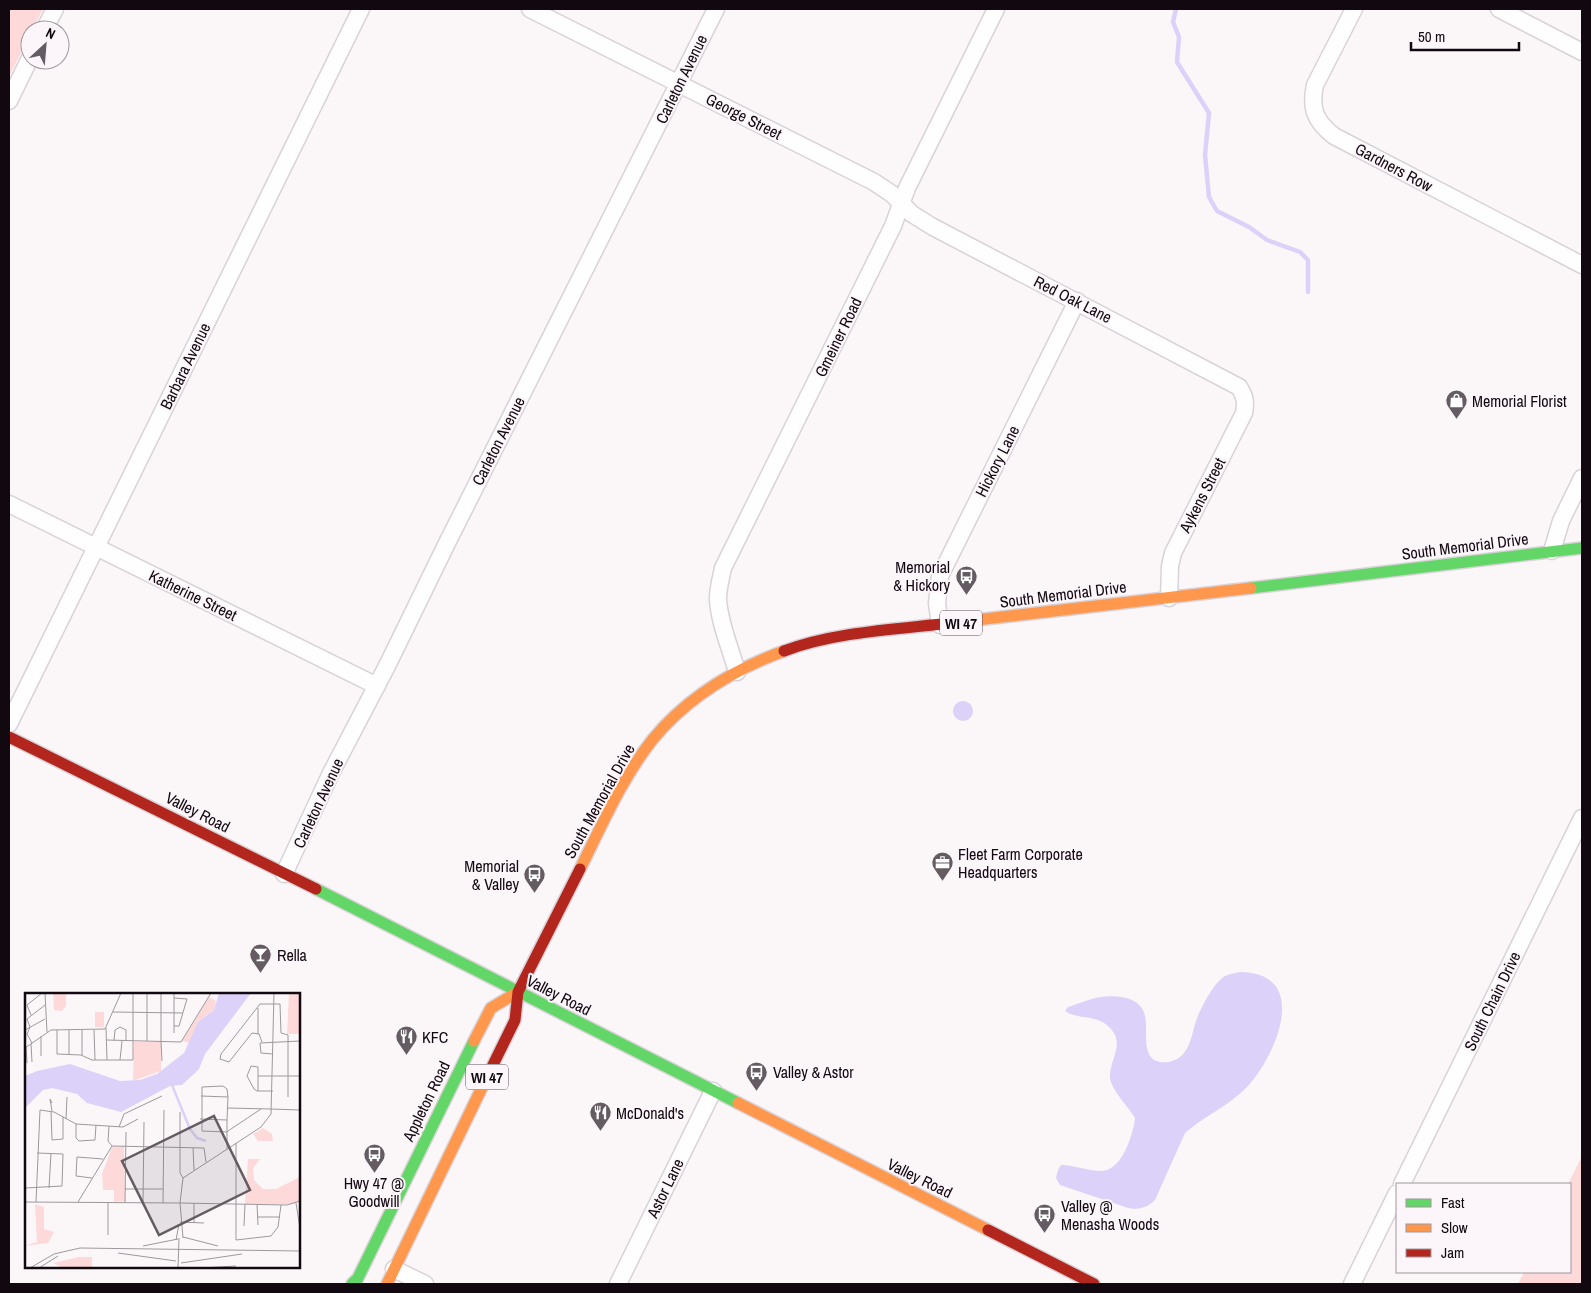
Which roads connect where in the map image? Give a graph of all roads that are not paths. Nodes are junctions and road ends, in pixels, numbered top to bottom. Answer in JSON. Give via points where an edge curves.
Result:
{"nodes":[{"id":1,"x":361,"y":9,"type":"edge"},
{"id":2,"x":530,"y":9,"type":"edge"},
{"id":3,"x":716,"y":9,"type":"edge"},
{"id":4,"x":996,"y":9,"type":"edge"},
{"id":5,"x":1354,"y":9,"type":"edge"},
{"id":6,"x":1499,"y":9,"type":"edge"},
{"id":7,"x":1582,"y":52,"type":"edge"},
{"id":8,"x":24,"y":70,"type":"edge"},
{"id":9,"x":678,"y":83,"type":"junction"},
{"id":10,"x":9,"y":101,"type":"edge"},
{"id":11,"x":900,"y":204,"type":"junction"},
{"id":12,"x":1582,"y":265,"type":"edge"},
{"id":13,"x":1077,"y":302,"type":"junction"},
{"id":14,"x":1244,"y":395,"type":"joint"},
{"id":15,"x":1582,"y":478,"type":"edge"},
{"id":16,"x":9,"y":504,"type":"edge"},
{"id":17,"x":96,"y":548,"type":"junction"},
{"id":18,"x":1582,"y":548,"type":"edge"},
{"id":19,"x":1552,"y":552,"type":"junction"},
{"id":20,"x":1170,"y":598,"type":"junction"},
{"id":21,"x":940,"y":625,"type":"junction"},
{"id":22,"x":738,"y":672,"type":"junction"},
{"id":23,"x":377,"y":686,"type":"junction"},
{"id":24,"x":9,"y":724,"type":"edge"},
{"id":25,"x":9,"y":737,"type":"edge"},
{"id":26,"x":1582,"y":818,"type":"edge"},
{"id":27,"x":284,"y":874,"type":"junction"},
{"id":28,"x":518,"y":992,"type":"junction"},
{"id":29,"x":713,"y":1091,"type":"junction"},
{"id":30,"x":1402,"y":1183,"type":"edge"},
{"id":31,"x":1396,"y":1195,"type":"edge"},
{"id":32,"x":394,"y":1268,"type":"junction"},
{"id":33,"x":354,"y":1283,"type":"edge"},
{"id":34,"x":388,"y":1284,"type":"edge"},
{"id":35,"x":425,"y":1284,"type":"edge"},
{"id":36,"x":618,"y":1284,"type":"edge"},
{"id":37,"x":1094,"y":1284,"type":"edge"},
{"id":38,"x":1352,"y":1284,"type":"edge"}],
"edges":[{"from":1,"to":17,"type":"street","name":"Barbara Avenue"},
{"from":2,"to":9,"type":"street","name":"George Street"},
{"from":3,"to":9,"type":"street","name":"Carleton Avenue"},
{"from":4,"to":11,"type":"street","name":"Gmeiner Road"},
{"from":5,"to":12,"type":"street","name":"Gardners Row","via":[[1315,85],[1314,110],[1324,128]]},
{"from":6,"to":7,"type":"street"},
{"from":8,"to":10,"type":"street"},
{"from":9,"to":11,"type":"street","name":"George Street","via":[[874,182]]},
{"from":9,"to":23,"type":"street","name":"Carleton Avenue"},
{"from":11,"to":13,"type":"street","name":"Red Oak Lane","via":[[933,226]]},
{"from":11,"to":22,"type":"street","name":"Gmeiner Road","via":[[893,226],[723,568],[718,601]]},
{"from":13,"to":14,"type":"street","name":"Red Oak Lane","via":[[1234,383]]},
{"from":13,"to":21,"type":"street","name":"Hickory Lane","via":[[940,576],[937,603]]},
{"from":14,"to":20,"type":"street","name":"Aykens Street","via":[[1244,413],[1174,553],[1170,566]]},
{"from":15,"to":19,"type":"street","via":[[1561,521]]},
{"from":16,"to":17,"type":"street","name":"Katherine Street"},
{"from":17,"to":23,"type":"street","name":"Katherine Street"},
{"from":17,"to":24,"type":"street","name":"Barbara Avenue"},
{"from":18,"to":19,"type":"main road","name":"South Memorial Drive","number":"WI 47"},
{"from":19,"to":20,"type":"main road","name":"South Memorial Drive","number":"WI 47"},
{"from":20,"to":21,"type":"main road","name":"South Memorial Drive","number":"WI 47"},
{"from":21,"to":22,"type":"main road","name":"South Memorial Drive","number":"WI 47","via":[[826,639],[794,647]]},
{"from":22,"to":28,"type":"main road","name":"South Memorial Drive","number":"WI 47","via":[[678,713],[638,758]]},
{"from":23,"to":27,"type":"street","name":"Carleton Avenue","via":[[319,797]]},
{"from":25,"to":27,"type":"main road","name":"Valley Road"},
{"from":26,"to":30,"type":"street","name":"South Chain Drive"},
{"from":27,"to":28,"type":"main road","name":"Valley Road"},
{"from":28,"to":29,"type":"main road","name":"Valley Road"},
{"from":28,"to":32,"type":"main road","number":"WI 47","via":[[516,1020]]},
{"from":28,"to":33,"type":"main road","name":"Appleton Road","number":"WI 47","via":[[490,1008]]},
{"from":29,"to":36,"type":"street","name":"Astor Lane"},
{"from":29,"to":37,"type":"main road","name":"Valley Road"},
{"from":31,"to":38,"type":"street"},
{"from":32,"to":34,"type":"main road","number":"WI 47"},
{"from":32,"to":35,"type":"street"}]}
